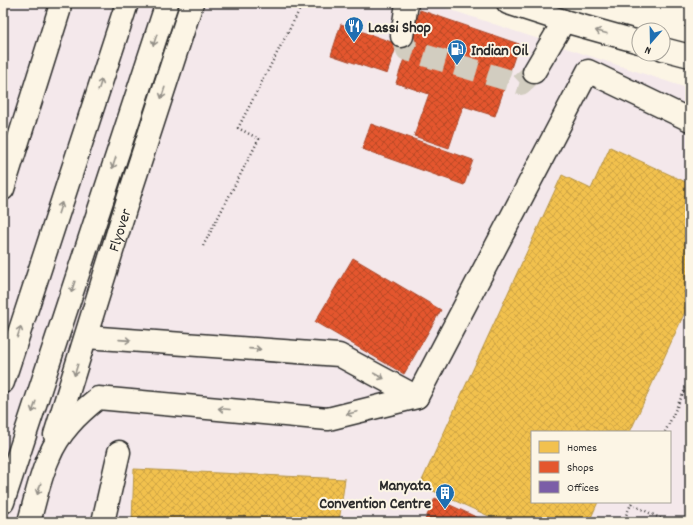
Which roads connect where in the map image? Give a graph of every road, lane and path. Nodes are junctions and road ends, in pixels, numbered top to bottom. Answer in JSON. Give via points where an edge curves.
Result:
{"nodes":[{"id":1,"x":60,"y":3,"type":"edge"},
{"id":2,"x":127,"y":3,"type":"edge"},
{"id":3,"x":167,"y":3,"type":"edge"},
{"id":4,"x":192,"y":3,"type":"edge"},
{"id":5,"x":303,"y":3,"type":"edge"},
{"id":6,"x":407,"y":3,"type":"edge"},
{"id":7,"x":508,"y":3,"type":"edge"},
{"id":8,"x":564,"y":21,"type":"junction"},
{"id":9,"x":402,"y":36,"type":"tunnel mouth"},
{"id":10,"x":631,"y":40,"type":"edge"},
{"id":11,"x":671,"y":51,"type":"edge"},
{"id":12,"x":690,"y":56,"type":"edge"},
{"id":13,"x":534,"y":72,"type":"tunnel mouth"},
{"id":14,"x":690,"y":120,"type":"edge"},
{"id":15,"x":3,"y":189,"type":"edge"},
{"id":16,"x":203,"y":246,"type":"dead end"},
{"id":17,"x":86,"y":337,"type":"junction"},
{"id":18,"x":690,"y":379,"type":"edge"},
{"id":19,"x":3,"y":382,"type":"edge"},
{"id":20,"x":417,"y":397,"type":"junction"},
{"id":21,"x":665,"y":431,"type":"edge"},
{"id":22,"x":119,"y":452,"type":"dead end"},
{"id":23,"x":49,"y":457,"type":"junction"},
{"id":24,"x":3,"y":502,"type":"edge"},
{"id":25,"x":632,"y":503,"type":"edge"},
{"id":26,"x":29,"y":522,"type":"edge"},
{"id":27,"x":103,"y":522,"type":"edge"},
{"id":28,"x":623,"y":522,"type":"edge"},
{"id":29,"x":668,"y":522,"type":"edge"}],
"edges":[{"from":1,"to":15,"type":"street"},
{"from":19,"to":2,"type":"street","one_way":true},
{"from":3,"to":24,"type":"street","one_way":true},
{"from":4,"to":17,"type":"street","name":"Flyover","one_way":true},
{"from":5,"to":16,"type":"path","via":[[238,128],[259,139]]},
{"from":6,"to":9,"type":"street"},
{"from":7,"to":8,"type":"street"},
{"from":10,"to":8,"type":"street","one_way":true},
{"from":8,"to":13,"type":"street"},
{"from":11,"to":12,"type":"street"},
{"from":14,"to":20,"type":"street","via":[[588,71]]},
{"from":17,"to":20,"type":"street","one_way":true,"via":[[339,355]]},
{"from":17,"to":23,"type":"street","name":"Flyover","one_way":true},
{"from":18,"to":21,"type":"path"},
{"from":20,"to":23,"type":"street","one_way":true,"via":[[328,419],[98,398],[79,413],[67,427]]},
{"from":22,"to":27,"type":"street"},
{"from":23,"to":26,"type":"street","one_way":true},
{"from":25,"to":28,"type":"path"},
{"from":25,"to":29,"type":"path"}]}
